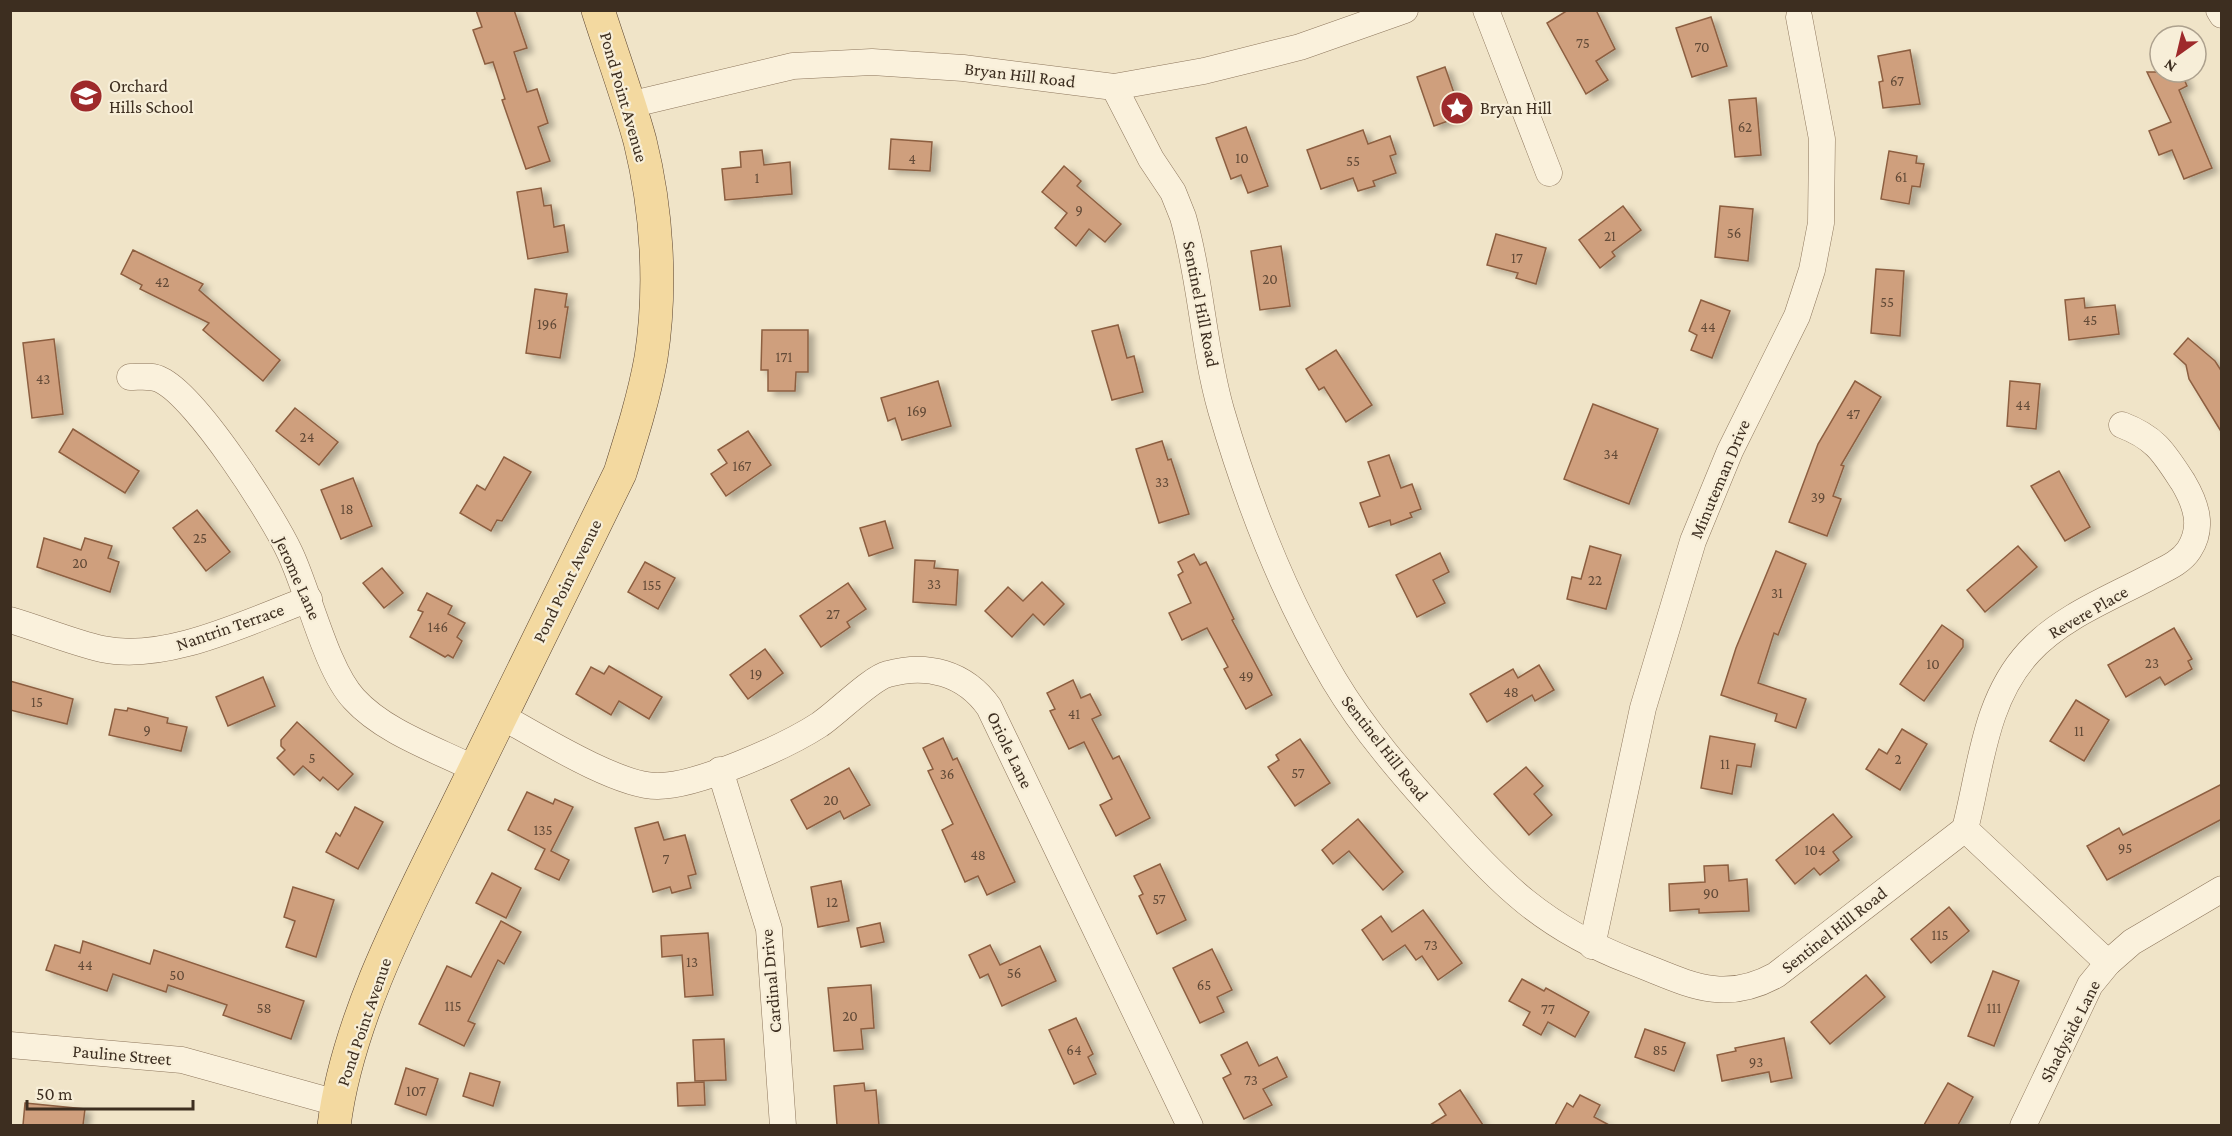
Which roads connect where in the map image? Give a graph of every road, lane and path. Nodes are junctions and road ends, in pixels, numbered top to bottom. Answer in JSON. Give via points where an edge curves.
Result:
{"nodes":[{"id":1,"x":598,"y":10,"type":"edge"},
{"id":2,"x":1405,"y":10,"type":"edge"},
{"id":3,"x":1486,"y":10,"type":"edge"},
{"id":4,"x":2219,"y":10,"type":"edge"},
{"id":5,"x":2222,"y":15,"type":"edge"},
{"id":6,"x":1799,"y":17,"type":"dead end"},
{"id":7,"x":1114,"y":87,"type":"junction"},
{"id":8,"x":629,"y":105,"type":"junction"},
{"id":9,"x":1549,"y":173,"type":"dead end"},
{"id":10,"x":130,"y":377,"type":"dead end"},
{"id":11,"x":2122,"y":425,"type":"dead end"},
{"id":12,"x":309,"y":599,"type":"junction"},
{"id":13,"x":10,"y":620,"type":"edge"},
{"id":14,"x":501,"y":716,"type":"junction"},
{"id":15,"x":475,"y":769,"type":"junction"},
{"id":16,"x":720,"y":770,"type":"junction"},
{"id":17,"x":1965,"y":829,"type":"junction"},
{"id":18,"x":2222,"y":890,"type":"edge"},
{"id":19,"x":1592,"y":946,"type":"junction"},
{"id":20,"x":2108,"y":963,"type":"junction"},
{"id":21,"x":10,"y":1045,"type":"edge"},
{"id":22,"x":335,"y":1114,"type":"edge"},
{"id":23,"x":783,"y":1125,"type":"edge"},
{"id":24,"x":1190,"y":1125,"type":"edge"},
{"id":25,"x":2023,"y":1125,"type":"edge"}],
"edges":[{"from":1,"to":8,"type":"main road","name":"Pond Point Avenue"},
{"from":2,"to":7,"type":"street","name":"Bryan Hill Road","via":[[1300,47],[1204,71]]},
{"from":3,"to":9,"type":"street"},
{"from":4,"to":5,"type":"street"},
{"from":6,"to":19,"type":"street","name":"Minuteman Drive","via":[[1822,139],[1821,223],[1812,270],[1797,316],[1730,451],[1693,541],[1643,708]]},
{"from":7,"to":8,"type":"street","name":"Bryan Hill Road","via":[[963,68],[872,62],[793,66]]},
{"from":7,"to":19,"type":"street","name":"Sentinel Hill Road","via":[[1183,217],[1220,408],[1270,555],[1334,681],[1416,790],[1486,868],[1535,911]]},
{"from":8,"to":14,"type":"main road","name":"Pond Point Avenue","via":[[640,142],[656,243],[651,357],[620,472]]},
{"from":10,"to":12,"type":"street","name":"Jerome Lane","via":[[150,377],[170,385],[213,434],[244,476],[290,552]]},
{"from":11,"to":17,"type":"street","name":"Revere Place","via":[[2160,446],[2191,495],[2197,514],[2193,543],[2177,562],[2077,616],[2029,652],[1999,695],[1990,719]]},
{"from":12,"to":13,"type":"street","name":"Nantrin Terrace","via":[[174,648],[146,651],[104,649]]},
{"from":12,"to":15,"type":"street","name":"Jerome Lane","via":[[338,674],[353,698],[397,730]]},
{"from":14,"to":15,"type":"main road","name":"Pond Point Avenue"},
{"from":14,"to":16,"type":"street","name":"Oriole Lane","via":[[633,783],[674,784]]},
{"from":15,"to":22,"type":"main road","name":"Pond Point Avenue","via":[[392,941],[370,996]]},
{"from":16,"to":23,"type":"street","name":"Cardinal Drive","via":[[768,929]]},
{"from":16,"to":24,"type":"street","name":"Oriole Lane","via":[[772,751],[818,726],[886,674],[933,670],[972,688],[989,707]]},
{"from":17,"to":19,"type":"street","name":"Sentinel Hill Road","via":[[1776,975],[1759,984],[1718,991],[1696,986]]},
{"from":17,"to":20,"type":"street"},
{"from":18,"to":20,"type":"street","name":"Shadyside Lane","via":[[2132,942]]},
{"from":20,"to":25,"type":"street","name":"Shadyside Lane","via":[[2090,985]]},
{"from":21,"to":22,"type":"street","name":"Pauline Street","via":[[182,1060]]}]}
